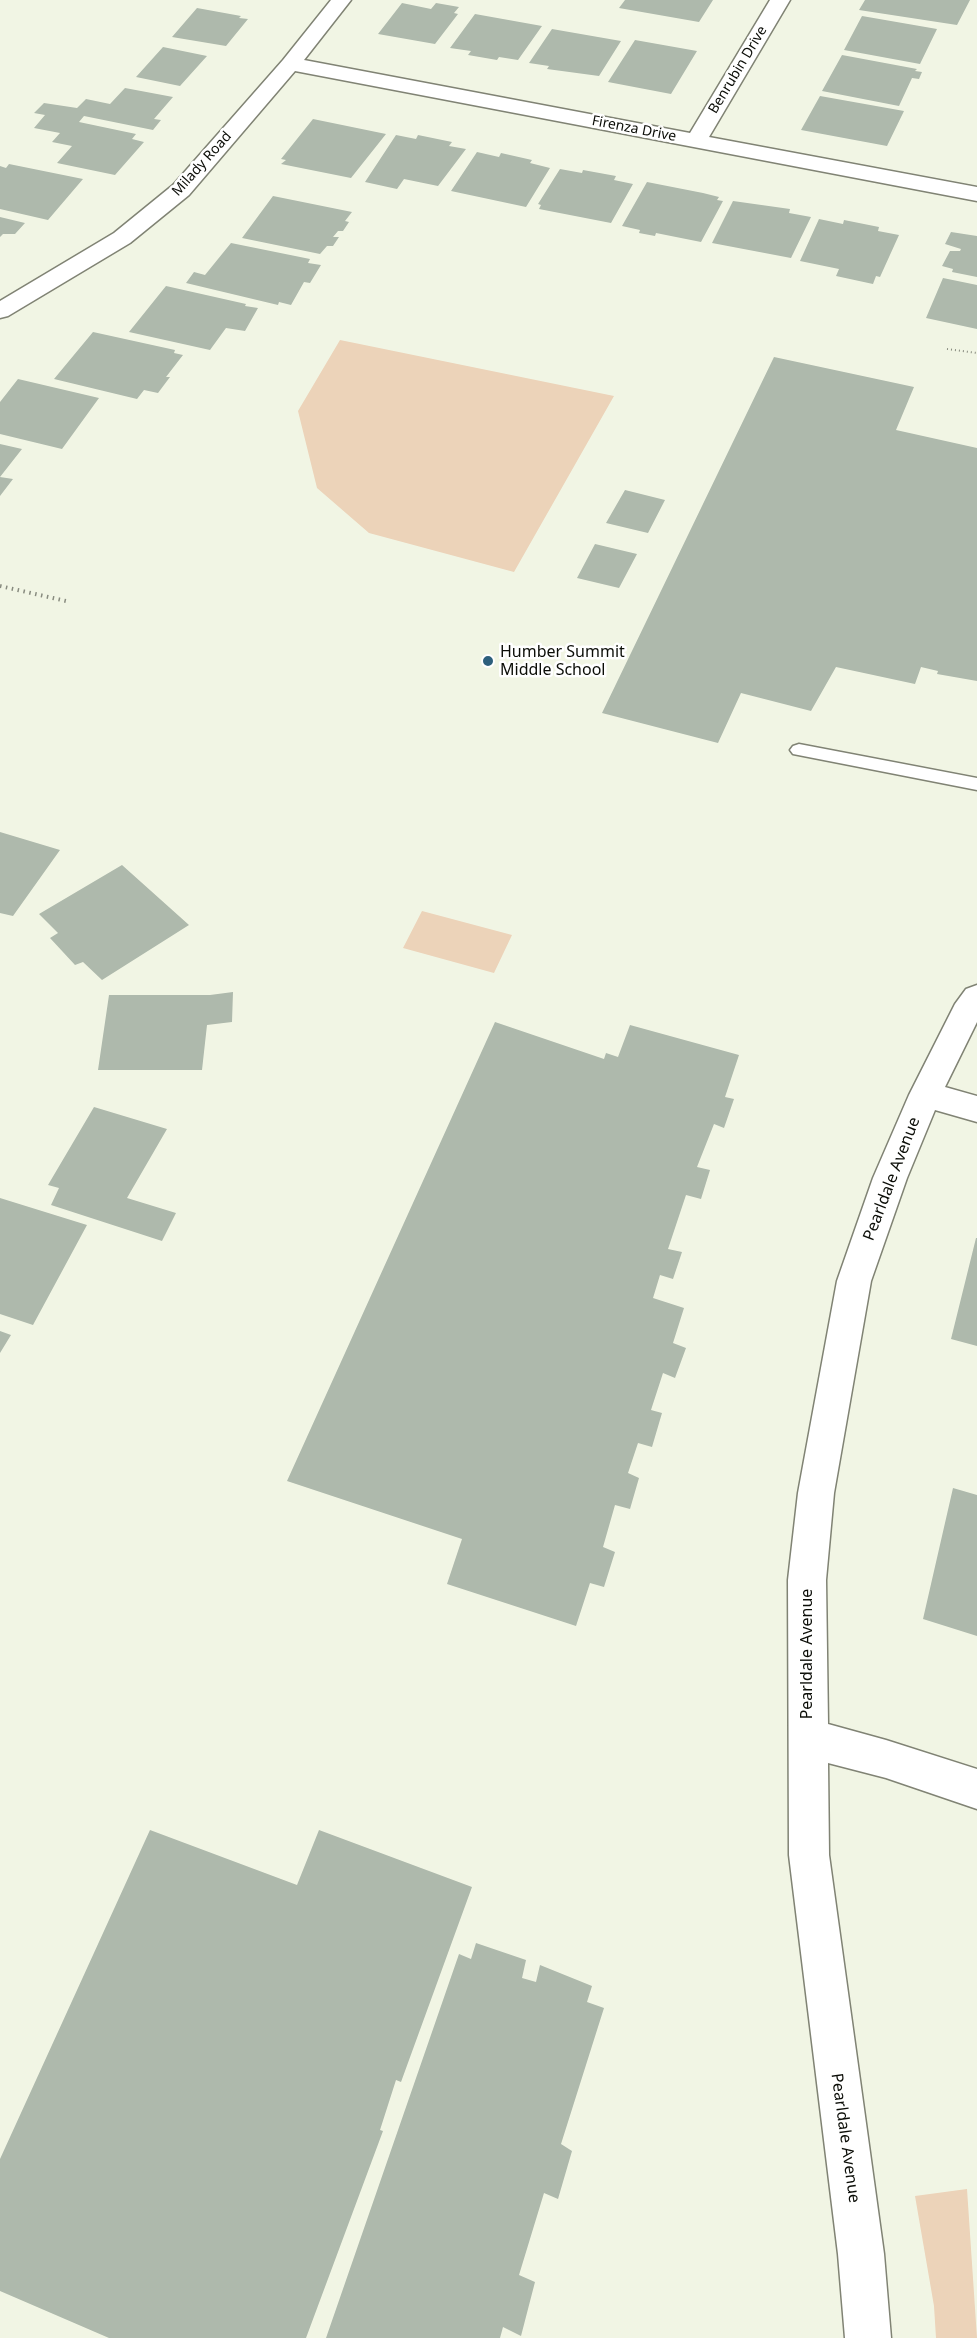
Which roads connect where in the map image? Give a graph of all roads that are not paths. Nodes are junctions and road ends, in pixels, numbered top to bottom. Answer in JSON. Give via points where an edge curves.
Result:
{"nodes":[{"id":1,"x":341,"y":0,"type":"edge"},
{"id":2,"x":780,"y":0,"type":"edge"},
{"id":3,"x":290,"y":64,"type":"junction"},
{"id":4,"x":696,"y":141,"type":"junction"},
{"id":5,"x":977,"y":194,"type":"edge"},
{"id":6,"x":0,"y":311,"type":"edge"},
{"id":7,"x":799,"y":750,"type":"dead end"},
{"id":8,"x":977,"y":784,"type":"edge"},
{"id":9,"x":977,"y":997,"type":"edge"},
{"id":10,"x":925,"y":1095,"type":"junction"},
{"id":11,"x":977,"y":1109,"type":"edge"},
{"id":12,"x":807,"y":1738,"type":"junction"},
{"id":13,"x":977,"y":1789,"type":"edge"},
{"id":14,"x":868,"y":2338,"type":"edge"}],
"edges":[{"from":1,"to":3,"type":"street","name":"Milady Road"},
{"from":2,"to":4,"type":"street","name":"Benrubin Drive"},
{"from":3,"to":4,"type":"street","name":"Firenza Drive"},
{"from":3,"to":6,"type":"street","name":"Milady Road","via":[[181,190],[122,238]]},
{"from":4,"to":5,"type":"street","name":"Firenza Drive"},
{"from":7,"to":8,"type":"lane"},
{"from":9,"to":10,"type":"street","name":"Pearldale Avenue"},
{"from":10,"to":11,"type":"street"},
{"from":10,"to":12,"type":"street","name":"Pearldale Avenue","via":[[890,1178],[854,1281],[816,1493],[807,1580]]},
{"from":12,"to":13,"type":"street"},
{"from":12,"to":14,"type":"street","name":"Pearldale Avenue","via":[[809,1855],[861,2254]]}]}
